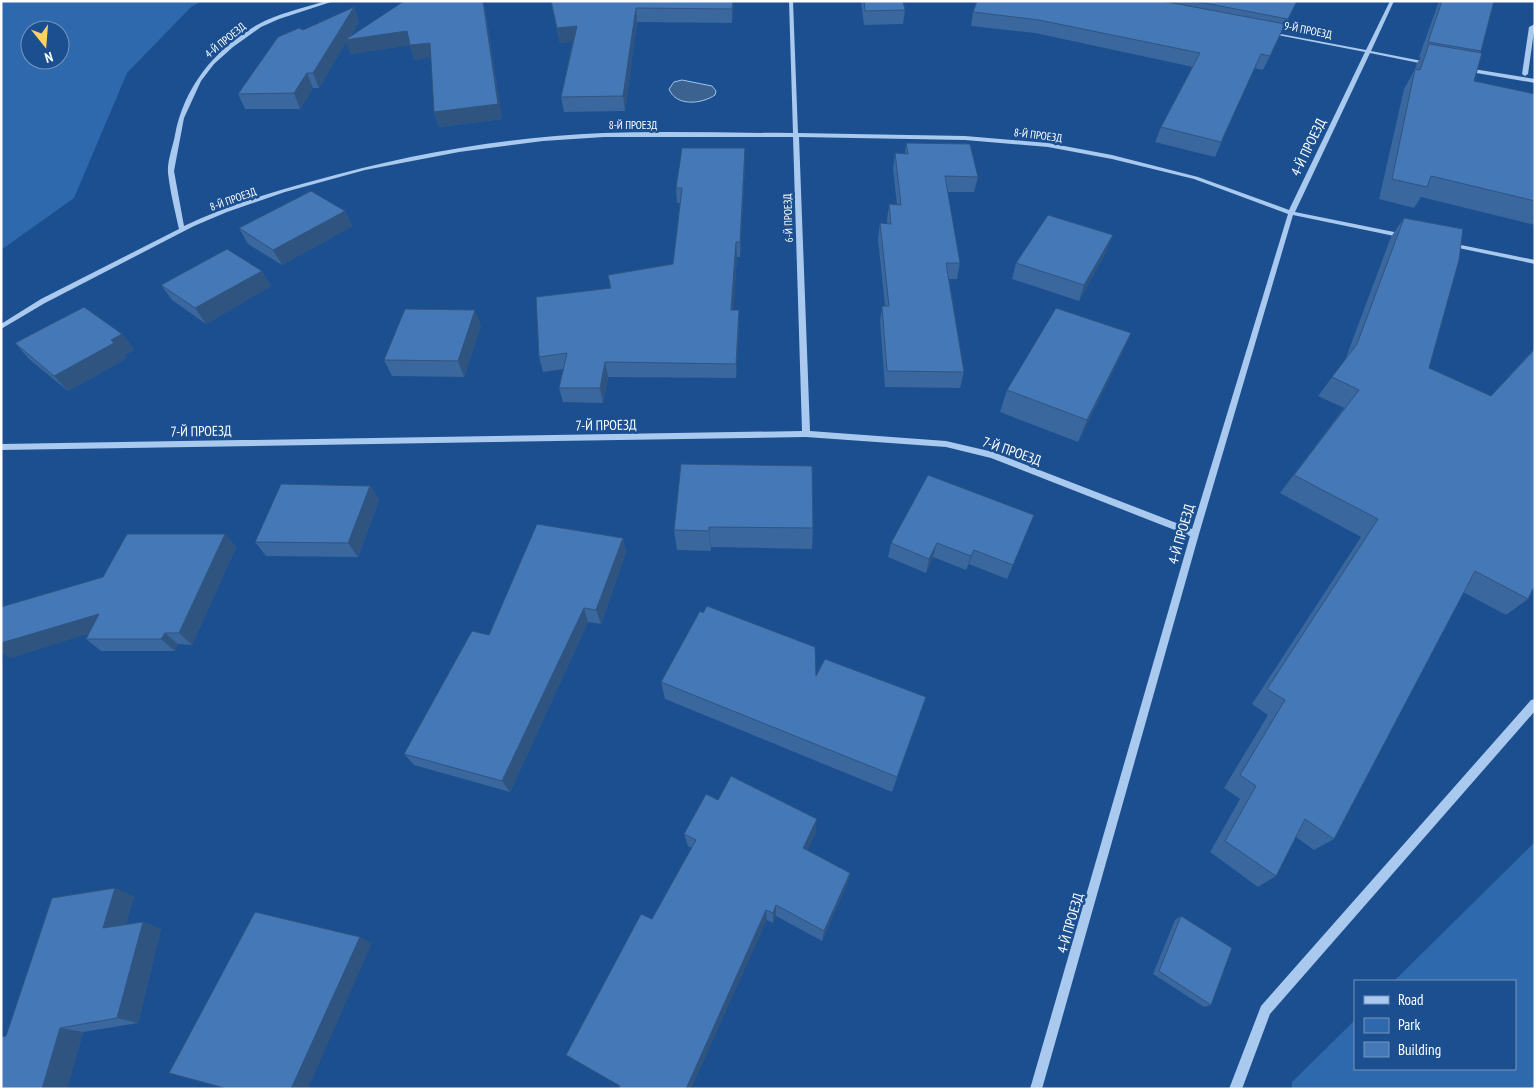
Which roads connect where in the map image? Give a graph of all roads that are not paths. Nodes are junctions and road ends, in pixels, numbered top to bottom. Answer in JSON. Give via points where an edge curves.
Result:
{"nodes":[{"id":1,"x":332,"y":1,"type":"edge"},
{"id":2,"x":791,"y":1,"type":"edge"},
{"id":3,"x":1392,"y":1,"type":"edge"},
{"id":4,"x":1535,"y":25,"type":"edge"},
{"id":5,"x":1268,"y":33,"type":"edge"},
{"id":6,"x":1368,"y":53,"type":"junction"},
{"id":7,"x":1437,"y":65,"type":"edge"},
{"id":8,"x":1456,"y":68,"type":"edge"},
{"id":9,"x":1525,"y":74,"type":"dead end"},
{"id":10,"x":1535,"y":81,"type":"edge"},
{"id":11,"x":794,"y":135,"type":"junction"},
{"id":12,"x":1291,"y":213,"type":"junction"},
{"id":13,"x":182,"y":230,"type":"junction"},
{"id":14,"x":1408,"y":236,"type":"edge"},
{"id":15,"x":1447,"y":244,"type":"edge"},
{"id":16,"x":1535,"y":262,"type":"edge"},
{"id":17,"x":1,"y":327,"type":"edge"},
{"id":18,"x":806,"y":434,"type":"junction"},
{"id":19,"x":1,"y":446,"type":"edge"},
{"id":20,"x":1195,"y":534,"type":"junction"},
{"id":21,"x":1535,"y":703,"type":"edge"},
{"id":22,"x":1036,"y":1089,"type":"edge"},
{"id":23,"x":1235,"y":1089,"type":"edge"}],
"edges":[{"from":1,"to":13,"type":"street","name":"4-Й ПРОЕЗД","via":[[260,26],[212,63],[198,81],[181,118],[171,171]]},
{"from":2,"to":11,"type":"street","name":"6-Й ПРОЕЗД"},
{"from":3,"to":6,"type":"street","name":"4-Й ПРОЕЗД"},
{"from":4,"to":9,"type":"street","via":[[1531,27]]},
{"from":5,"to":6,"type":"street","name":"9-Й ПРОЕЗД"},
{"from":6,"to":7,"type":"street","name":"9-Й ПРОЕЗД"},
{"from":6,"to":12,"type":"street","name":"4-Й ПРОЕЗД"},
{"from":8,"to":10,"type":"street"},
{"from":11,"to":12,"type":"street","name":"8-Й ПРОЕЗД","via":[[964,138],[1048,145],[1196,178]]},
{"from":11,"to":13,"type":"street","name":"8-Й ПРОЕЗД","via":[[604,135],[459,150],[364,168],[301,186],[225,211]]},
{"from":11,"to":18,"type":"street","name":"6-Й ПРОЕЗД"},
{"from":12,"to":14,"type":"street","name":"8-Й ПРОЕЗД"},
{"from":12,"to":20,"type":"street","name":"4-Й ПРОЕЗД"},
{"from":13,"to":17,"type":"street","name":"8-Й ПРОЕЗД","via":[[43,301]]},
{"from":15,"to":16,"type":"street"},
{"from":18,"to":19,"type":"street","name":"7-Й ПРОЕЗД"},
{"from":18,"to":20,"type":"street","name":"7-Й ПРОЕЗД","via":[[946,444],[993,455]]},
{"from":20,"to":22,"type":"street","name":"4-Й ПРОЕЗД"},
{"from":21,"to":23,"type":"street","via":[[1265,1010]]}]}
